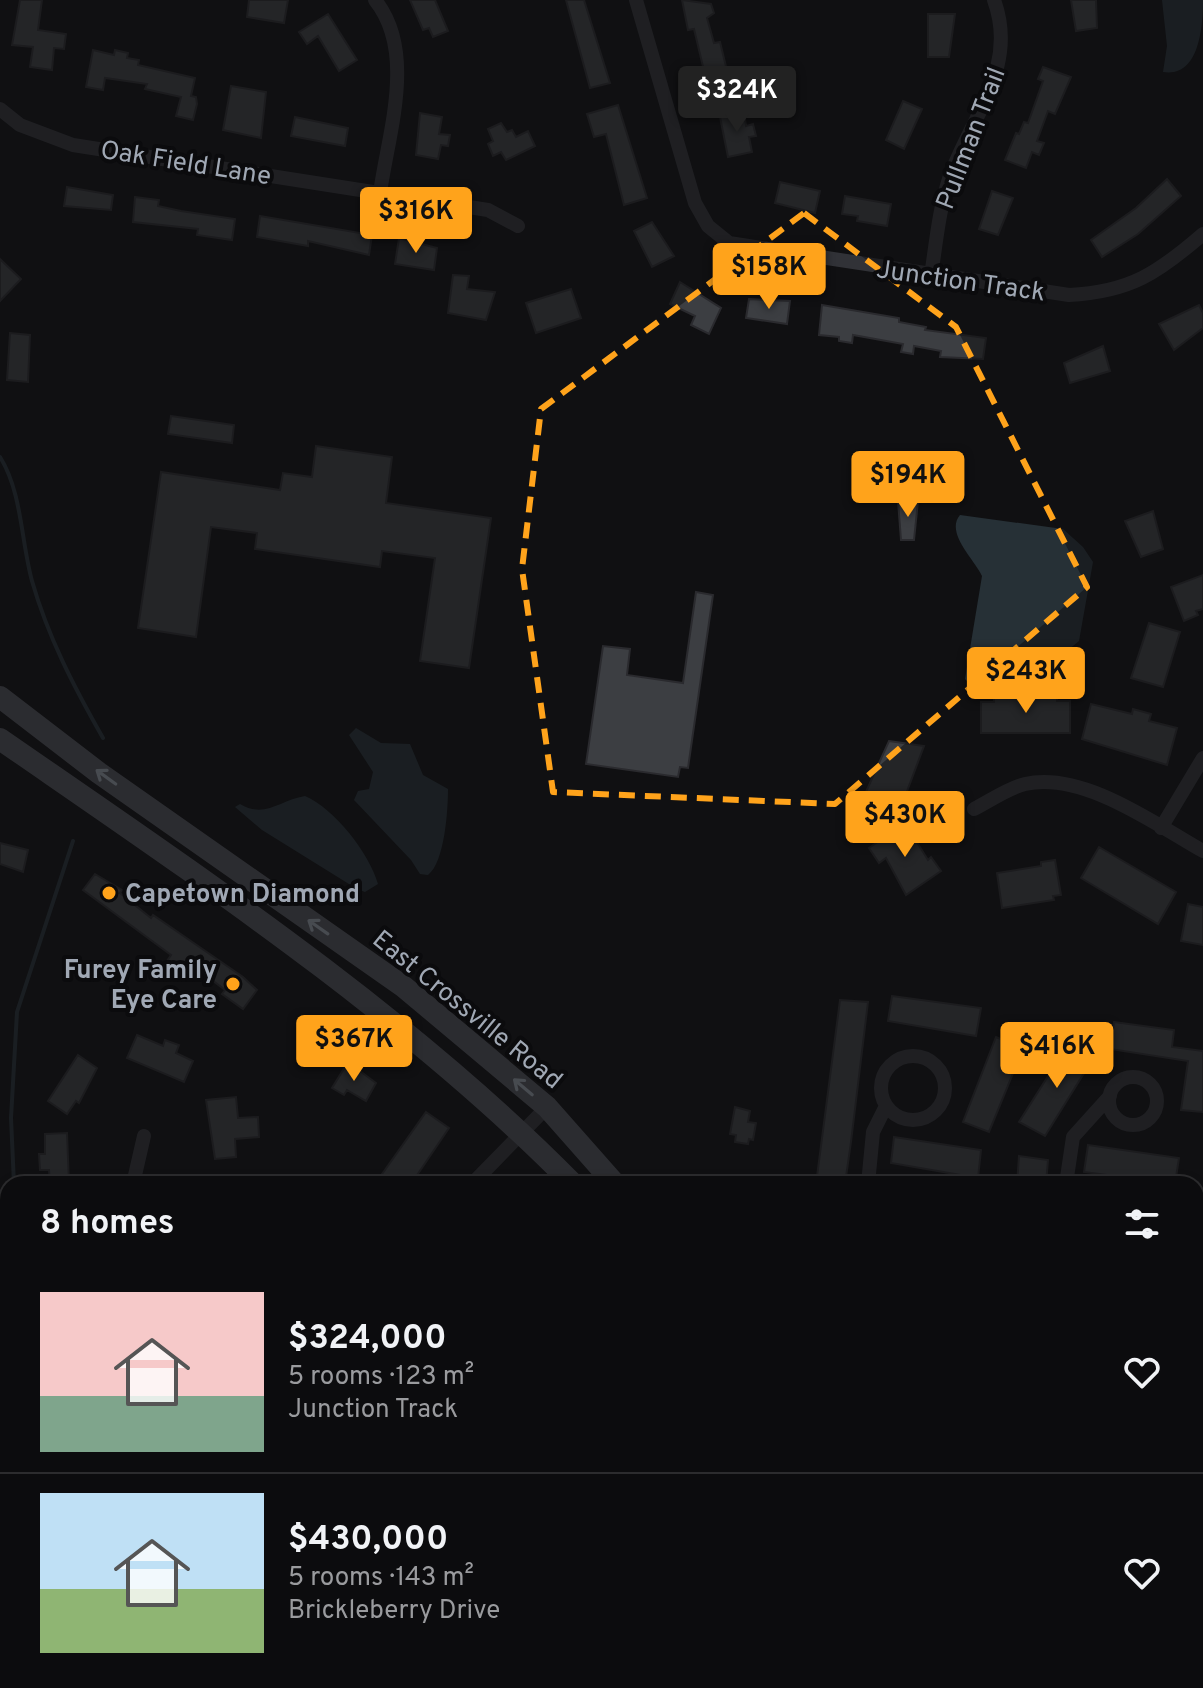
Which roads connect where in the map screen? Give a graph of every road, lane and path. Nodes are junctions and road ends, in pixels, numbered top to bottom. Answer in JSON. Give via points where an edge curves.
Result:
{"nodes":[{"id":1,"x":375,"y":0,"type":"edge"},
{"id":2,"x":636,"y":0,"type":"edge"},
{"id":3,"x":994,"y":0,"type":"edge"},
{"id":4,"x":0,"y":109,"type":"edge"},
{"id":5,"x":380,"y":193,"type":"junction"},
{"id":6,"x":518,"y":226,"type":"dead end"},
{"id":7,"x":1203,"y":234,"type":"edge"},
{"id":8,"x":931,"y":276,"type":"junction"},
{"id":9,"x":0,"y":697,"type":"edge"},
{"id":10,"x":0,"y":739,"type":"edge"},
{"id":11,"x":1203,"y":758,"type":"edge"},
{"id":12,"x":974,"y":809,"type":"dead end"},
{"id":13,"x":1161,"y":828,"type":"junction"},
{"id":14,"x":1203,"y":851,"type":"edge"},
{"id":15,"x":1110,"y":1096,"type":"dead end"},
{"id":16,"x":886,"y":1106,"type":"junction"},
{"id":17,"x":547,"y":1107,"type":"junction"},
{"id":18,"x":522,"y":1132,"type":"junction"},
{"id":19,"x":144,"y":1136,"type":"dead end"},
{"id":20,"x":135,"y":1176,"type":"edge"},
{"id":21,"x":480,"y":1176,"type":"edge"},
{"id":22,"x":565,"y":1176,"type":"edge"},
{"id":23,"x":608,"y":1176,"type":"edge"},
{"id":24,"x":869,"y":1176,"type":"edge"},
{"id":25,"x":1067,"y":1176,"type":"edge"}],
"edges":[{"from":1,"to":5,"type":"street","via":[[389,24],[397,73]]},
{"from":2,"to":8,"type":"street","name":"Junction Track","via":[[695,203],[718,236],[742,248]]},
{"from":3,"to":8,"type":"street","name":"Pullman Trail","via":[[1001,24],[1000,65],[949,179]]},
{"from":4,"to":5,"type":"street","name":"Oak Field Lane","via":[[20,125],[73,145]]},
{"from":5,"to":6,"type":"street","name":"Oak Field Lane","via":[[488,210]]},
{"from":7,"to":8,"type":"street","name":"Junction Track","via":[[1151,276],[1100,293],[1069,295]]},
{"from":17,"to":9,"type":"main road","name":"East Crossville Road","one_way":true,"via":[[404,987],[99,773]]},
{"from":10,"to":18,"type":"main road","via":[[358,998]]},
{"from":11,"to":13,"type":"street"},
{"from":12,"to":13,"type":"street","via":[[1039,782],[1073,786],[1112,800]]},
{"from":13,"to":14,"type":"street"},
{"from":15,"to":25,"type":"street","via":[[1073,1137]]},
{"from":16,"to":16,"type":"street","via":[[906,1120],[930,1116],[944,1096],[940,1071],[920,1057],[895,1061],[881,1082]]},
{"from":16,"to":24,"type":"street","via":[[873,1132]]},
{"from":17,"to":18,"type":"street"},
{"from":17,"to":23,"type":"main road","name":"East Crossville Road"},
{"from":18,"to":21,"type":"street"},
{"from":18,"to":22,"type":"main road"},
{"from":19,"to":20,"type":"street"}]}
